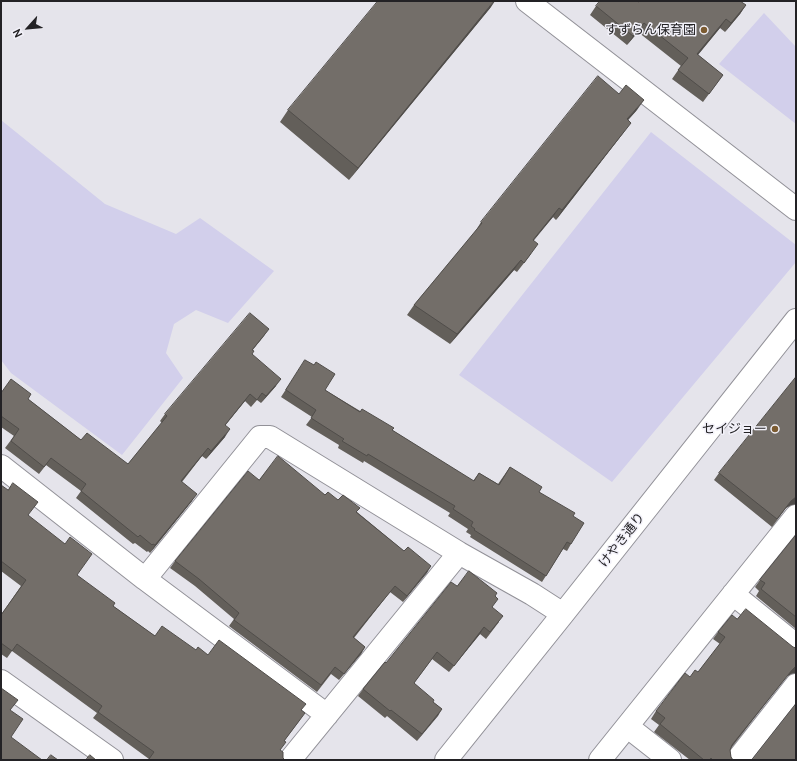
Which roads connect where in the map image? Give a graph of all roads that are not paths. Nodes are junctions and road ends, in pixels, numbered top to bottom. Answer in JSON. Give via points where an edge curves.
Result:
{"nodes":[{"id":1,"x":527,"y":1,"type":"edge"},
{"id":2,"x":796,"y":209,"type":"edge"},
{"id":3,"x":796,"y":320,"type":"edge"},
{"id":4,"x":1,"y":466,"type":"edge"},
{"id":5,"x":796,"y":516,"type":"edge"},
{"id":6,"x":459,"y":553,"type":"junction"},
{"id":7,"x":146,"y":579,"type":"junction"},
{"id":8,"x":733,"y":594,"type":"junction"},
{"id":9,"x":563,"y":614,"type":"junction"},
{"id":10,"x":796,"y":645,"type":"edge"},
{"id":11,"x":1,"y":680,"type":"edge"},
{"id":12,"x":796,"y":685,"type":"edge"},
{"id":13,"x":327,"y":715,"type":"junction"},
{"id":14,"x":628,"y":727,"type":"junction"},
{"id":15,"x":112,"y":760,"type":"edge"},
{"id":16,"x":290,"y":760,"type":"edge"},
{"id":17,"x":446,"y":760,"type":"edge"},
{"id":18,"x":600,"y":760,"type":"edge"},
{"id":19,"x":670,"y":760,"type":"edge"},
{"id":20,"x":737,"y":760,"type":"edge"}],
"edges":[{"from":1,"to":2,"type":"street"},
{"from":3,"to":9,"type":"street","name":"けやき通り"},
{"from":4,"to":7,"type":"street"},
{"from":5,"to":8,"type":"street"},
{"from":6,"to":7,"type":"street","via":[[270,437],[260,437]]},
{"from":6,"to":9,"type":"street"},
{"from":6,"to":13,"type":"street"},
{"from":7,"to":13,"type":"street"},
{"from":8,"to":10,"type":"street"},
{"from":8,"to":14,"type":"street"},
{"from":9,"to":17,"type":"street","name":"けやき通り"},
{"from":11,"to":15,"type":"street"},
{"from":12,"to":20,"type":"street"},
{"from":13,"to":16,"type":"street"},
{"from":14,"to":18,"type":"street"},
{"from":14,"to":19,"type":"street"}]}
